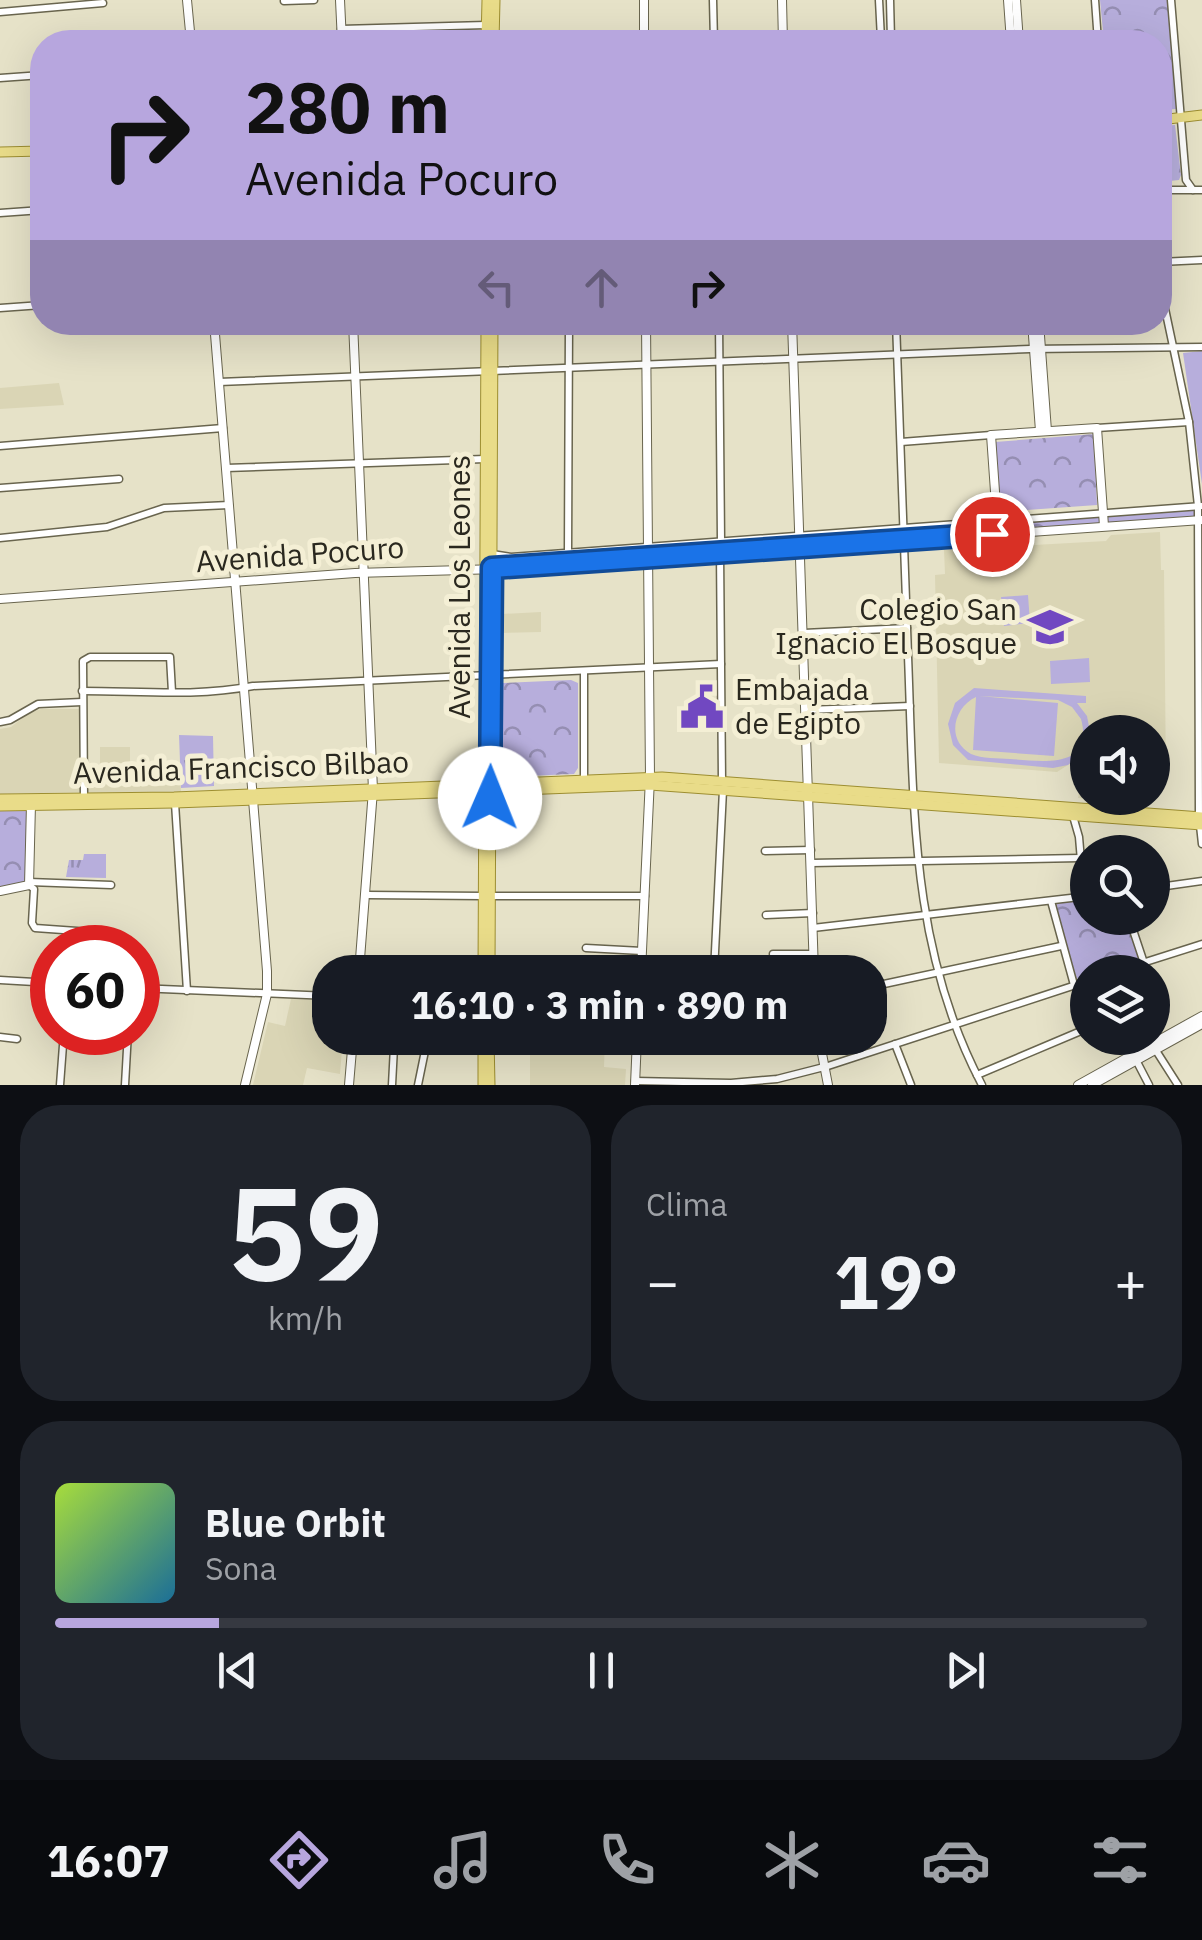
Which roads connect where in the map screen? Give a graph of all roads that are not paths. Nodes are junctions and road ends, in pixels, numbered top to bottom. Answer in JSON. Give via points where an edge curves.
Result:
{"nodes":[{"id":1,"x":187,"y":0,"type":"edge"},
{"id":2,"x":314,"y":0,"type":"edge"},
{"id":3,"x":340,"y":0,"type":"edge"},
{"id":4,"x":486,"y":0,"type":"edge"},
{"id":5,"x":495,"y":0,"type":"edge"},
{"id":6,"x":644,"y":0,"type":"edge"},
{"id":7,"x":712,"y":0,"type":"edge"},
{"id":8,"x":782,"y":0,"type":"edge"},
{"id":9,"x":880,"y":0,"type":"edge"},
{"id":10,"x":890,"y":0,"type":"edge"},
{"id":11,"x":1012,"y":0,"type":"edge"},
{"id":12,"x":1095,"y":0,"type":"edge"},
{"id":13,"x":1171,"y":0,"type":"edge"},
{"id":14,"x":284,"y":1,"type":"edge"},
{"id":15,"x":102,"y":2,"type":"dead end"},
{"id":16,"x":0,"y":12,"type":"edge"},
{"id":17,"x":486,"y":24,"type":"junction"},
{"id":18,"x":341,"y":29,"type":"joint"},
{"id":19,"x":190,"y":30,"type":"edge"},
{"id":20,"x":486,"y":30,"type":"edge"},
{"id":21,"x":494,"y":30,"type":"edge"},
{"id":22,"x":644,"y":30,"type":"edge"},
{"id":23,"x":713,"y":30,"type":"edge"},
{"id":24,"x":783,"y":30,"type":"edge"},
{"id":25,"x":881,"y":30,"type":"edge"},
{"id":26,"x":891,"y":30,"type":"edge"},
{"id":27,"x":1014,"y":30,"type":"edge"},
{"id":28,"x":1097,"y":30,"type":"edge"},
{"id":29,"x":30,"y":76,"type":"edge"},
{"id":30,"x":0,"y":78,"type":"edge"},
{"id":31,"x":1202,"y":114,"type":"edge"},
{"id":32,"x":1180,"y":118,"type":"junction"},
{"id":33,"x":1172,"y":119,"type":"edge"},
{"id":34,"x":30,"y":151,"type":"edge"},
{"id":35,"x":0,"y":152,"type":"edge"},
{"id":36,"x":1186,"y":180,"type":"junction"},
{"id":37,"x":1172,"y":187,"type":"edge"},
{"id":38,"x":1172,"y":189,"type":"edge"},
{"id":39,"x":1199,"y":190,"type":"edge"},
{"id":40,"x":30,"y":211,"type":"edge"},
{"id":41,"x":0,"y":213,"type":"edge"},
{"id":42,"x":1202,"y":260,"type":"edge"},
{"id":43,"x":1172,"y":261,"type":"edge"},
{"id":44,"x":30,"y":306,"type":"edge"},
{"id":45,"x":0,"y":308,"type":"edge"},
{"id":46,"x":215,"y":335,"type":"edge"},
{"id":47,"x":354,"y":335,"type":"edge"},
{"id":48,"x":490,"y":335,"type":"edge"},
{"id":49,"x":569,"y":335,"type":"edge"},
{"id":50,"x":646,"y":335,"type":"edge"},
{"id":51,"x":719,"y":335,"type":"edge"},
{"id":52,"x":792,"y":335,"type":"edge"},
{"id":53,"x":897,"y":335,"type":"edge"},
{"id":54,"x":1037,"y":335,"type":"edge"},
{"id":55,"x":1172,"y":335,"type":"edge"},
{"id":56,"x":1202,"y":347,"type":"edge"},
{"id":57,"x":1175,"y":348,"type":"junction"},
{"id":58,"x":1038,"y":349,"type":"junction"},
{"id":59,"x":898,"y":354,"type":"junction"},
{"id":60,"x":793,"y":358,"type":"junction"},
{"id":61,"x":720,"y":362,"type":"junction"},
{"id":62,"x":647,"y":364,"type":"junction"},
{"id":63,"x":569,"y":368,"type":"junction"},
{"id":64,"x":490,"y":371,"type":"junction"},
{"id":65,"x":356,"y":377,"type":"junction"},
{"id":66,"x":219,"y":382,"type":"junction"},
{"id":67,"x":1189,"y":422,"type":"junction"},
{"id":68,"x":222,"y":428,"type":"junction"},
{"id":69,"x":1097,"y":428,"type":"junction"},
{"id":70,"x":1044,"y":431,"type":"junction"},
{"id":71,"x":991,"y":434,"type":"junction"},
{"id":72,"x":900,"y":442,"type":"junction"},
{"id":73,"x":0,"y":446,"type":"edge"},
{"id":74,"x":486,"y":459,"type":"junction"},
{"id":75,"x":360,"y":464,"type":"junction"},
{"id":76,"x":226,"y":468,"type":"junction"},
{"id":77,"x":119,"y":479,"type":"dead end"},
{"id":78,"x":0,"y":488,"type":"edge"},
{"id":79,"x":229,"y":505,"type":"junction"},
{"id":80,"x":1200,"y":506,"type":"edge"},
{"id":81,"x":1103,"y":512,"type":"junction"},
{"id":82,"x":997,"y":520,"type":"junction"},
{"id":83,"x":1200,"y":520,"type":"edge"},
{"id":84,"x":904,"y":526,"type":"junction"},
{"id":85,"x":1104,"y":526,"type":"junction"},
{"id":86,"x":801,"y":534,"type":"junction"},
{"id":87,"x":998,"y":534,"type":"junction"},
{"id":88,"x":0,"y":538,"type":"edge"},
{"id":89,"x":720,"y":540,"type":"junction"},
{"id":90,"x":904,"y":540,"type":"junction"},
{"id":91,"x":648,"y":545,"type":"junction"},
{"id":92,"x":801,"y":546,"type":"junction"},
{"id":93,"x":568,"y":552,"type":"junction"},
{"id":94,"x":720,"y":552,"type":"junction"},
{"id":95,"x":492,"y":554,"type":"junction"},
{"id":96,"x":648,"y":557,"type":"junction"},
{"id":97,"x":489,"y":568,"type":"junction"},
{"id":98,"x":364,"y":572,"type":"junction"},
{"id":99,"x":235,"y":582,"type":"junction"},
{"id":100,"x":0,"y":599,"type":"edge"},
{"id":101,"x":1200,"y":604,"type":"edge"},
{"id":102,"x":907,"y":628,"type":"junction"},
{"id":103,"x":804,"y":633,"type":"junction"},
{"id":104,"x":1200,"y":636,"type":"edge"},
{"id":105,"x":721,"y":664,"type":"junction"},
{"id":106,"x":648,"y":668,"type":"junction"},
{"id":107,"x":1200,"y":670,"type":"edge"},
{"id":108,"x":584,"y":671,"type":"junction"},
{"id":109,"x":488,"y":675,"type":"junction"},
{"id":110,"x":370,"y":681,"type":"junction"},
{"id":111,"x":243,"y":688,"type":"junction"},
{"id":112,"x":82,"y":691,"type":"junction"},
{"id":113,"x":172,"y":692,"type":"junction"},
{"id":114,"x":82,"y":702,"type":"junction"},
{"id":115,"x":1200,"y":702,"type":"edge"},
{"id":116,"x":910,"y":706,"type":"junction"},
{"id":117,"x":807,"y":710,"type":"junction"},
{"id":118,"x":0,"y":722,"type":"edge"},
{"id":119,"x":1200,"y":737,"type":"edge"},
{"id":120,"x":584,"y":780,"type":"junction"},
{"id":121,"x":650,"y":781,"type":"junction"},
{"id":122,"x":722,"y":785,"type":"junction"},
{"id":123,"x":487,"y":788,"type":"junction"},
{"id":124,"x":810,"y":792,"type":"junction"},
{"id":125,"x":373,"y":793,"type":"junction"},
{"id":126,"x":252,"y":797,"type":"junction"},
{"id":127,"x":84,"y":799,"type":"junction"},
{"id":128,"x":913,"y":799,"type":"junction"},
{"id":129,"x":0,"y":803,"type":"edge"},
{"id":130,"x":31,"y":803,"type":"junction"},
{"id":131,"x":174,"y":804,"type":"junction"},
{"id":132,"x":1070,"y":814,"type":"edge"},
{"id":133,"x":1078,"y":815,"type":"joint"},
{"id":134,"x":1201,"y":820,"type":"edge"},
{"id":135,"x":1079,"y":835,"type":"edge"},
{"id":136,"x":1202,"y":844,"type":"edge"},
{"id":137,"x":810,"y":850,"type":"junction"},
{"id":138,"x":766,"y":851,"type":"dead end"},
{"id":139,"x":1070,"y":858,"type":"edge"},
{"id":140,"x":916,"y":860,"type":"junction"},
{"id":141,"x":812,"y":863,"type":"junction"},
{"id":142,"x":1202,"y":881,"type":"edge"},
{"id":143,"x":29,"y":884,"type":"junction"},
{"id":144,"x":110,"y":884,"type":"dead end"},
{"id":145,"x":1170,"y":885,"type":"edge"},
{"id":146,"x":0,"y":891,"type":"edge"},
{"id":147,"x":366,"y":895,"type":"junction"},
{"id":148,"x":487,"y":896,"type":"junction"},
{"id":149,"x":645,"y":896,"type":"junction"},
{"id":150,"x":1070,"y":898,"type":"edge"},
{"id":151,"x":1050,"y":901,"type":"junction"},
{"id":152,"x":813,"y":914,"type":"junction"},
{"id":153,"x":766,"y":915,"type":"dead end"},
{"id":154,"x":925,"y":916,"type":"junction"},
{"id":155,"x":33,"y":925,"type":"edge"},
{"id":156,"x":814,"y":928,"type":"junction"},
{"id":157,"x":1202,"y":944,"type":"edge"},
{"id":158,"x":1061,"y":946,"type":"junction"},
{"id":159,"x":586,"y":948,"type":"dead end"},
{"id":160,"x":642,"y":950,"type":"junction"},
{"id":161,"x":773,"y":954,"type":"dead end"},
{"id":162,"x":813,"y":954,"type":"joint"},
{"id":163,"x":361,"y":955,"type":"edge"},
{"id":164,"x":486,"y":955,"type":"edge"},
{"id":165,"x":642,"y":955,"type":"edge"},
{"id":166,"x":715,"y":955,"type":"edge"},
{"id":167,"x":1168,"y":955,"type":"edge"},
{"id":168,"x":937,"y":972,"type":"junction"},
{"id":169,"x":1070,"y":973,"type":"edge"},
{"id":170,"x":0,"y":980,"type":"edge"},
{"id":171,"x":30,"y":982,"type":"edge"},
{"id":172,"x":887,"y":983,"type":"edge"},
{"id":173,"x":1070,"y":986,"type":"edge"},
{"id":174,"x":160,"y":989,"type":"edge"},
{"id":175,"x":187,"y":991,"type":"junction"},
{"id":176,"x":267,"y":994,"type":"junction"},
{"id":177,"x":312,"y":995,"type":"edge"},
{"id":178,"x":1202,"y":1016,"type":"edge"},
{"id":179,"x":955,"y":1024,"type":"junction"},
{"id":180,"x":1202,"y":1024,"type":"edge"},
{"id":181,"x":1170,"y":1032,"type":"edge"},
{"id":182,"x":1170,"y":1035,"type":"edge"},
{"id":183,"x":1070,"y":1036,"type":"edge"},
{"id":184,"x":0,"y":1037,"type":"edge"},
{"id":185,"x":17,"y":1039,"type":"dead end"},
{"id":186,"x":894,"y":1044,"type":"junction"},
{"id":187,"x":62,"y":1055,"type":"edge"},
{"id":188,"x":126,"y":1055,"type":"edge"},
{"id":189,"x":352,"y":1055,"type":"edge"},
{"id":190,"x":486,"y":1055,"type":"edge"},
{"id":191,"x":636,"y":1055,"type":"edge"},
{"id":192,"x":822,"y":1055,"type":"edge"},
{"id":193,"x":1137,"y":1055,"type":"edge"},
{"id":194,"x":1157,"y":1055,"type":"edge"},
{"id":195,"x":1134,"y":1058,"type":"junction"},
{"id":196,"x":824,"y":1067,"type":"junction"},
{"id":197,"x":977,"y":1075,"type":"junction"},
{"id":198,"x":635,"y":1083,"type":"edge"},
{"id":199,"x":60,"y":1085,"type":"edge"},
{"id":200,"x":124,"y":1085,"type":"edge"},
{"id":201,"x":244,"y":1085,"type":"edge"},
{"id":202,"x":349,"y":1085,"type":"edge"},
{"id":203,"x":392,"y":1085,"type":"edge"},
{"id":204,"x":418,"y":1085,"type":"edge"},
{"id":205,"x":486,"y":1085,"type":"edge"},
{"id":206,"x":828,"y":1085,"type":"edge"},
{"id":207,"x":911,"y":1085,"type":"edge"},
{"id":208,"x":982,"y":1085,"type":"edge"},
{"id":209,"x":1078,"y":1085,"type":"edge"},
{"id":210,"x":1092,"y":1085,"type":"edge"},
{"id":211,"x":1149,"y":1085,"type":"edge"},
{"id":212,"x":1178,"y":1085,"type":"edge"}],
"edges":[{"from":1,"to":19,"type":"street"},
{"from":2,"to":14,"type":"street"},
{"from":3,"to":18,"type":"street"},
{"from":4,"to":17,"type":"main road"},
{"from":5,"to":21,"type":"main road"},
{"from":6,"to":22,"type":"street"},
{"from":7,"to":23,"type":"street"},
{"from":8,"to":24,"type":"street"},
{"from":9,"to":25,"type":"street"},
{"from":10,"to":26,"type":"street"},
{"from":11,"to":27,"type":"street"},
{"from":12,"to":28,"type":"street"},
{"from":13,"to":32,"type":"street"},
{"from":15,"to":16,"type":"street"},
{"from":17,"to":18,"type":"street"},
{"from":17,"to":20,"type":"main road"},
{"from":29,"to":30,"type":"street"},
{"from":31,"to":32,"type":"main road"},
{"from":32,"to":33,"type":"main road"},
{"from":32,"to":36,"type":"street"},
{"from":34,"to":35,"type":"main road"},
{"from":36,"to":37,"type":"street"},
{"from":36,"to":39,"type":"street"},
{"from":38,"to":39,"type":"street"},
{"from":40,"to":41,"type":"street"},
{"from":42,"to":43,"type":"street"},
{"from":44,"to":45,"type":"street"},
{"from":46,"to":66,"type":"street"},
{"from":47,"to":65,"type":"street"},
{"from":48,"to":64,"type":"main road","name":"Avenida Los Leones"},
{"from":49,"to":63,"type":"street"},
{"from":50,"to":62,"type":"street"},
{"from":51,"to":61,"type":"street"},
{"from":52,"to":60,"type":"street"},
{"from":53,"to":59,"type":"street"},
{"from":54,"to":58,"type":"street"},
{"from":55,"to":57,"type":"street"},
{"from":56,"to":57,"type":"street"},
{"from":57,"to":58,"type":"street"},
{"from":57,"to":67,"type":"street"},
{"from":58,"to":59,"type":"street"},
{"from":58,"to":70,"type":"street"},
{"from":59,"to":60,"type":"street"},
{"from":59,"to":72,"type":"street"},
{"from":60,"to":61,"type":"street"},
{"from":60,"to":86,"type":"street"},
{"from":61,"to":62,"type":"street"},
{"from":61,"to":89,"type":"street"},
{"from":62,"to":63,"type":"street"},
{"from":62,"to":91,"type":"street"},
{"from":63,"to":64,"type":"street"},
{"from":63,"to":93,"type":"street"},
{"from":64,"to":65,"type":"street"},
{"from":64,"to":74,"type":"main road","name":"Avenida Los Leones"},
{"from":64,"to":95,"type":"main road","name":"Avenida Los Leones"},
{"from":65,"to":66,"type":"street"},
{"from":65,"to":75,"type":"street"},
{"from":66,"to":68,"type":"street"},
{"from":67,"to":69,"type":"street"},
{"from":67,"to":80,"type":"street"},
{"from":68,"to":73,"type":"street"},
{"from":68,"to":76,"type":"street"},
{"from":69,"to":70,"type":"street"},
{"from":69,"to":81,"type":"street"},
{"from":70,"to":71,"type":"street"},
{"from":71,"to":72,"type":"street"},
{"from":71,"to":82,"type":"street"},
{"from":72,"to":84,"type":"street"},
{"from":74,"to":75,"type":"street"},
{"from":74,"to":97,"type":"main road","name":"Avenida Los Leones"},
{"from":75,"to":76,"type":"street"},
{"from":75,"to":98,"type":"street"},
{"from":76,"to":79,"type":"street"},
{"from":77,"to":78,"type":"street"},
{"from":79,"to":88,"type":"street","via":[[164,508],[107,527]]},
{"from":79,"to":99,"type":"street"},
{"from":80,"to":81,"type":"street"},
{"from":80,"to":83,"type":"street"},
{"from":81,"to":82,"type":"street"},
{"from":81,"to":85,"type":"street"},
{"from":82,"to":84,"type":"street"},
{"from":82,"to":87,"type":"street"},
{"from":83,"to":85,"type":"street","name":"Avenida Pocuro"},
{"from":83,"to":101,"type":"street"},
{"from":84,"to":86,"type":"street"},
{"from":84,"to":90,"type":"street"},
{"from":85,"to":87,"type":"street","name":"Avenida Pocuro"},
{"from":86,"to":89,"type":"street"},
{"from":86,"to":92,"type":"street"},
{"from":87,"to":90,"type":"street","name":"Avenida Pocuro"},
{"from":89,"to":91,"type":"street"},
{"from":90,"to":92,"type":"street","name":"Avenida Pocuro"},
{"from":90,"to":102,"type":"street"},
{"from":91,"to":93,"type":"street"},
{"from":91,"to":96,"type":"street"},
{"from":92,"to":94,"type":"street","name":"Avenida Pocuro"},
{"from":92,"to":103,"type":"street"},
{"from":93,"to":95,"type":"street"},
{"from":94,"to":96,"type":"street","name":"Avenida Pocuro"},
{"from":94,"to":105,"type":"street"},
{"from":95,"to":97,"type":"main road","name":"Avenida Los Leones"},
{"from":96,"to":97,"type":"street","name":"Avenida Pocuro"},
{"from":96,"to":106,"type":"street"},
{"from":97,"to":98,"type":"street","name":"Avenida Pocuro"},
{"from":97,"to":109,"type":"main road","name":"Avenida Los Leones"},
{"from":98,"to":99,"type":"street","name":"Avenida Pocuro"},
{"from":98,"to":110,"type":"street"},
{"from":99,"to":100,"type":"street","name":"Avenida Pocuro"},
{"from":99,"to":111,"type":"street"},
{"from":101,"to":104,"type":"street"},
{"from":102,"to":103,"type":"street"},
{"from":102,"to":116,"type":"street"},
{"from":103,"to":117,"type":"street"},
{"from":104,"to":107,"type":"street"},
{"from":105,"to":106,"type":"street"},
{"from":105,"to":122,"type":"street"},
{"from":106,"to":108,"type":"street"},
{"from":106,"to":121,"type":"street"},
{"from":107,"to":115,"type":"street"},
{"from":108,"to":109,"type":"street"},
{"from":108,"to":120,"type":"street"},
{"from":109,"to":110,"type":"street"},
{"from":109,"to":123,"type":"main road","name":"Avenida Los Leones"},
{"from":110,"to":111,"type":"street"},
{"from":110,"to":125,"type":"street"},
{"from":111,"to":113,"type":"street"},
{"from":111,"to":126,"type":"street"},
{"from":112,"to":113,"type":"street"},
{"from":112,"to":113,"type":"street","via":[[88,657],[167,656]]},
{"from":112,"to":114,"type":"street"},
{"from":114,"to":118,"type":"street","via":[[33,705]]},
{"from":114,"to":127,"type":"street"},
{"from":115,"to":119,"type":"street"},
{"from":116,"to":117,"type":"street"},
{"from":116,"to":128,"type":"street"},
{"from":117,"to":124,"type":"street"},
{"from":119,"to":134,"type":"street"},
{"from":120,"to":121,"type":"main road","name":"Avenida Francisco Bilbao"},
{"from":120,"to":123,"type":"main road","name":"Avenida Francisco Bilbao"},
{"from":121,"to":122,"type":"main road","name":"Avenida Francisco Bilbao"},
{"from":121,"to":123,"type":"main road","name":"Avenida Francisco Bilbao"},
{"from":121,"to":149,"type":"street"},
{"from":122,"to":124,"type":"main road","name":"Avenida Francisco Bilbao"},
{"from":122,"to":166,"type":"street"},
{"from":123,"to":125,"type":"main road","name":"Avenida Francisco Bilbao"},
{"from":123,"to":148,"type":"main road","name":"Avenida Los Leones"},
{"from":124,"to":128,"type":"main road","name":"Avenida Francisco Bilbao"},
{"from":124,"to":137,"type":"street"},
{"from":125,"to":126,"type":"main road","name":"Avenida Francisco Bilbao"},
{"from":125,"to":147,"type":"street"},
{"from":126,"to":127,"type":"main road","name":"Avenida Francisco Bilbao"},
{"from":126,"to":131,"type":"main road","name":"Avenida Francisco Bilbao"},
{"from":126,"to":176,"type":"street"},
{"from":127,"to":130,"type":"main road","name":"Avenida Francisco Bilbao"},
{"from":128,"to":132,"type":"main road","name":"Avenida Francisco Bilbao"},
{"from":128,"to":134,"type":"main road","name":"Avenida Francisco Bilbao"},
{"from":128,"to":140,"type":"street"},
{"from":129,"to":130,"type":"main road","name":"Avenida Francisco Bilbao"},
{"from":130,"to":131,"type":"main road","name":"Avenida Francisco Bilbao"},
{"from":130,"to":143,"type":"street"},
{"from":131,"to":175,"type":"street"},
{"from":133,"to":134,"type":"main road","name":"Avenida Francisco Bilbao"},
{"from":133,"to":135,"type":"street"},
{"from":134,"to":136,"type":"street"},
{"from":137,"to":138,"type":"street"},
{"from":137,"to":141,"type":"street"},
{"from":139,"to":140,"type":"street"},
{"from":140,"to":141,"type":"street"},
{"from":140,"to":154,"type":"street"},
{"from":141,"to":152,"type":"street"},
{"from":142,"to":145,"type":"street"},
{"from":143,"to":144,"type":"street"},
{"from":143,"to":146,"type":"street"},
{"from":143,"to":155,"type":"street"},
{"from":147,"to":148,"type":"street"},
{"from":147,"to":163,"type":"street"},
{"from":148,"to":149,"type":"street"},
{"from":148,"to":164,"type":"main road","name":"Avenida Los Leones"},
{"from":149,"to":160,"type":"street"},
{"from":150,"to":151,"type":"street"},
{"from":151,"to":154,"type":"street"},
{"from":151,"to":158,"type":"street"},
{"from":152,"to":153,"type":"street"},
{"from":152,"to":156,"type":"street"},
{"from":154,"to":156,"type":"street"},
{"from":154,"to":168,"type":"street"},
{"from":156,"to":162,"type":"street"},
{"from":157,"to":167,"type":"street"},
{"from":158,"to":168,"type":"street"},
{"from":158,"to":169,"type":"street"},
{"from":159,"to":160,"type":"street"},
{"from":160,"to":165,"type":"street"},
{"from":161,"to":162,"type":"street"},
{"from":168,"to":172,"type":"street"},
{"from":168,"to":179,"type":"street"},
{"from":170,"to":171,"type":"street"},
{"from":173,"to":179,"type":"street"},
{"from":174,"to":175,"type":"street"},
{"from":175,"to":176,"type":"street"},
{"from":176,"to":177,"type":"street"},
{"from":176,"to":201,"type":"street"},
{"from":178,"to":181,"type":"street"},
{"from":179,"to":186,"type":"street"},
{"from":179,"to":197,"type":"street"},
{"from":180,"to":182,"type":"street"},
{"from":183,"to":197,"type":"street"},
{"from":184,"to":185,"type":"street"},
{"from":186,"to":196,"type":"street"},
{"from":186,"to":207,"type":"street"},
{"from":187,"to":199,"type":"street"},
{"from":188,"to":200,"type":"street"},
{"from":189,"to":202,"type":"street"},
{"from":190,"to":205,"type":"main road"},
{"from":191,"to":198,"type":"street"},
{"from":192,"to":196,"type":"street"},
{"from":193,"to":195,"type":"street"},
{"from":194,"to":212,"type":"street"},
{"from":195,"to":209,"type":"street"},
{"from":195,"to":210,"type":"street"},
{"from":195,"to":211,"type":"street"},
{"from":196,"to":198,"type":"street","via":[[757,1082]]},
{"from":196,"to":206,"type":"street"},
{"from":197,"to":208,"type":"street"},
{"from":203,"to":204,"type":"street","via":[[394,1047],[400,1044],[426,1046]]}]}
